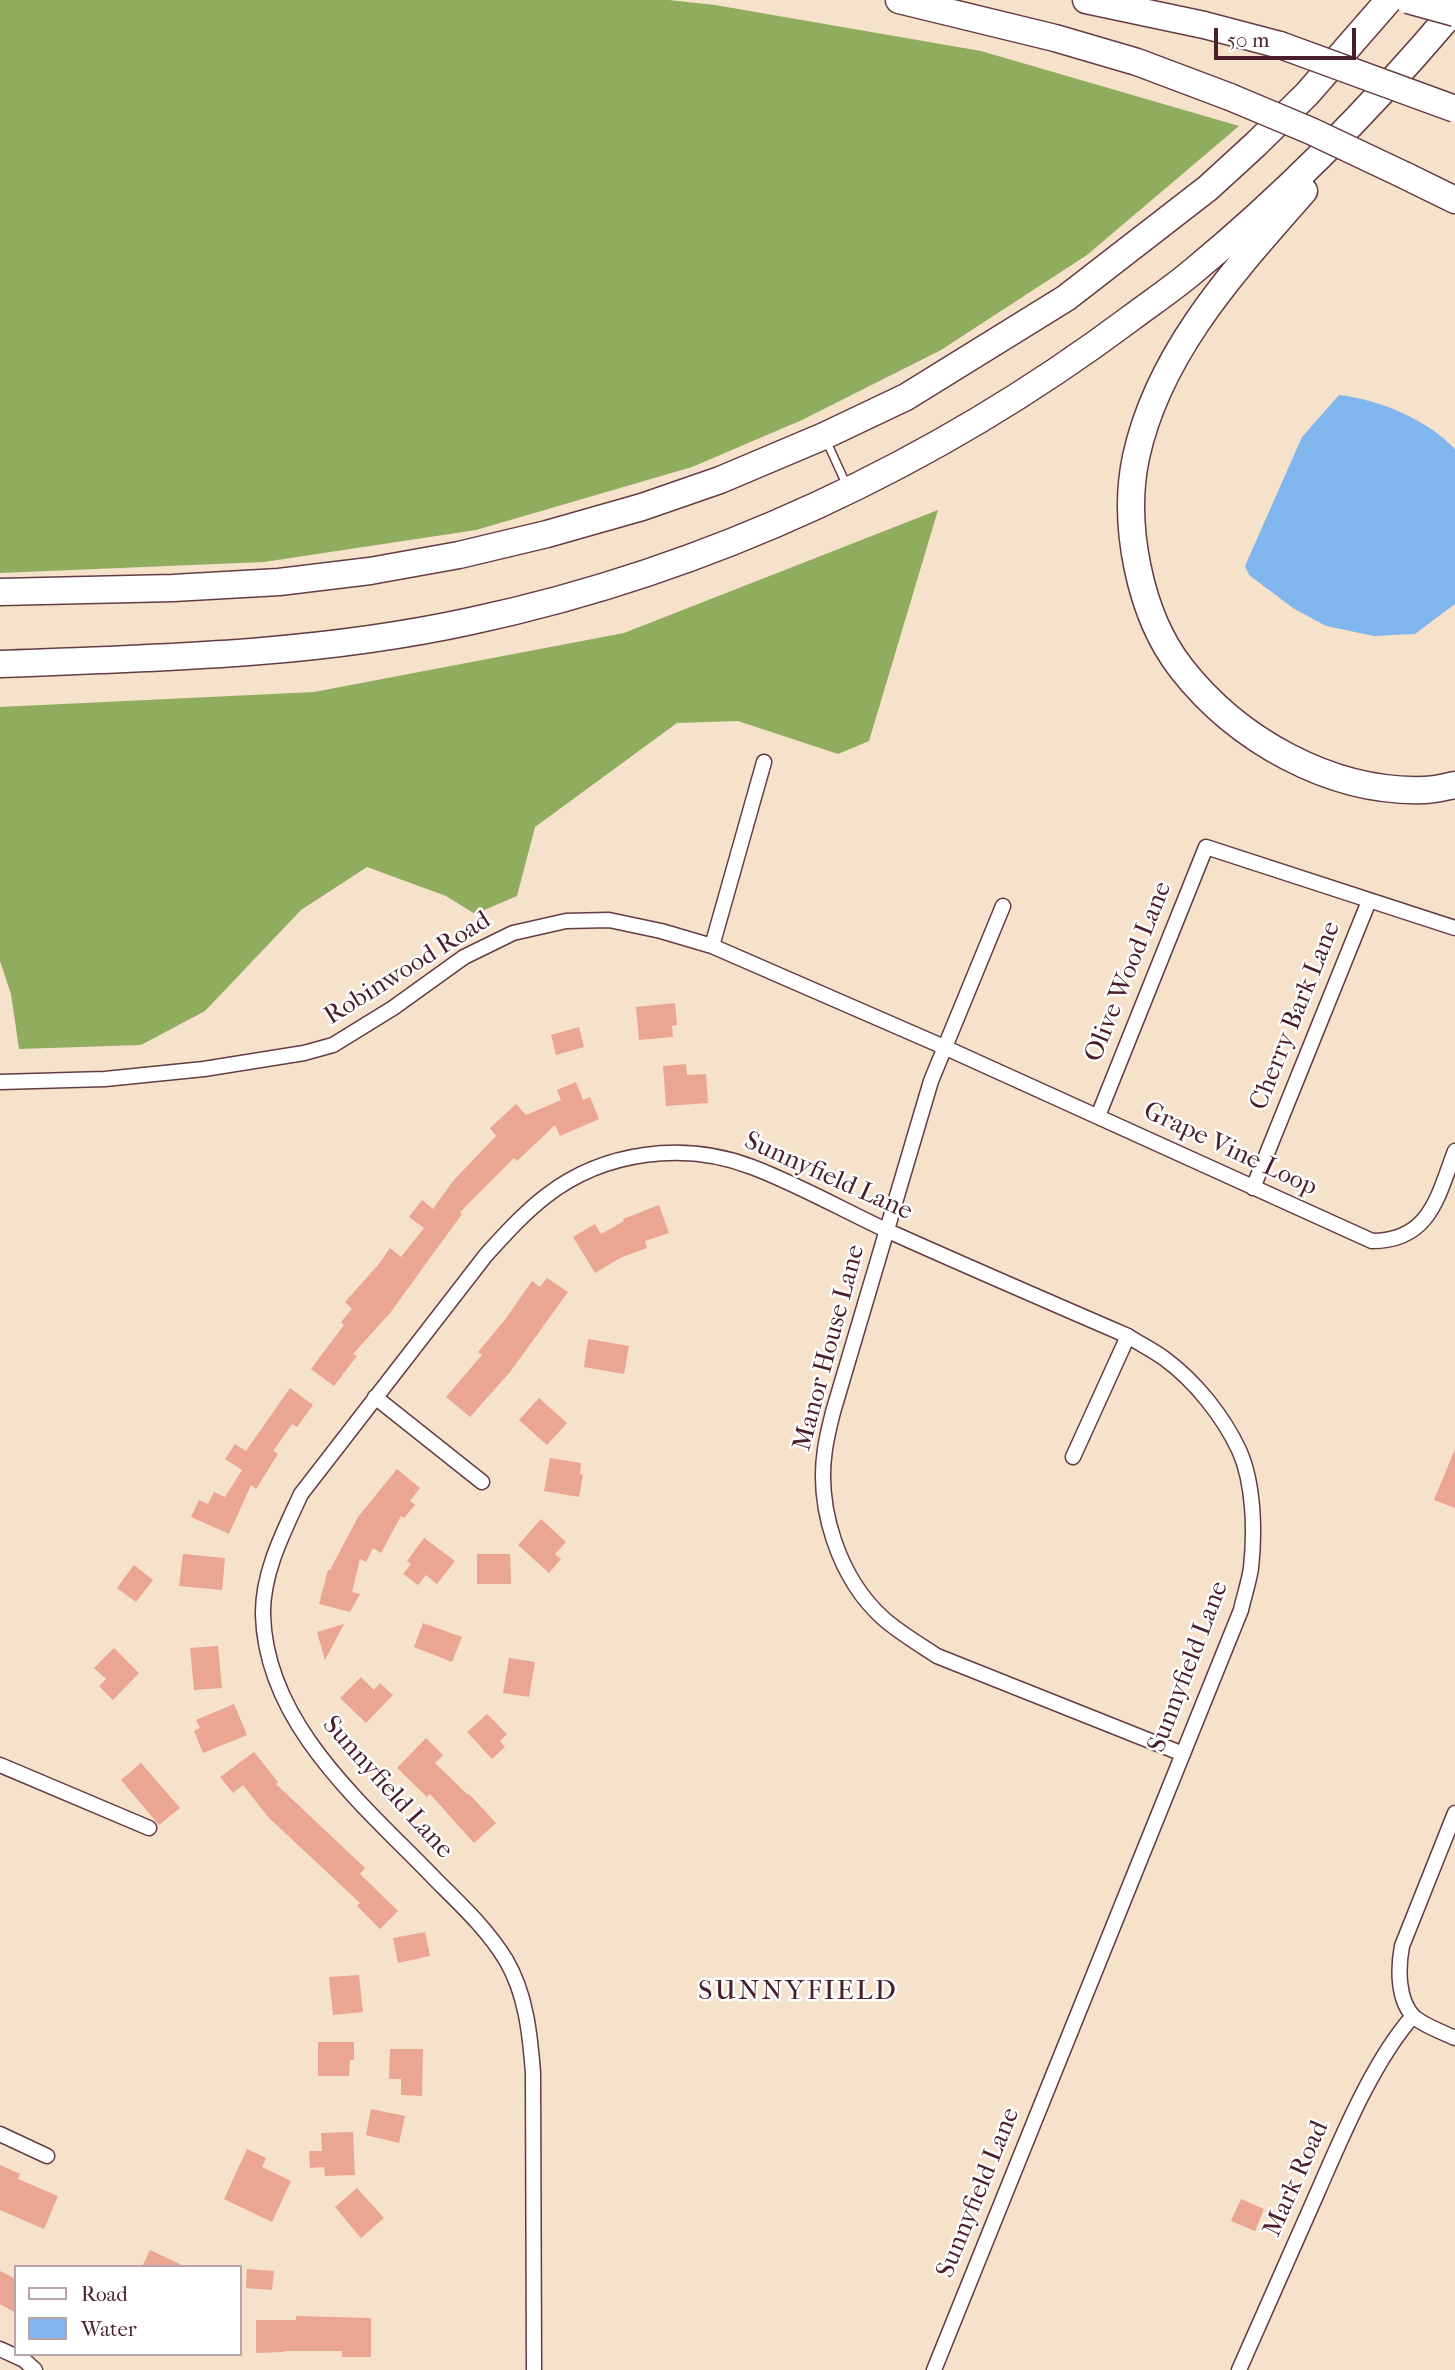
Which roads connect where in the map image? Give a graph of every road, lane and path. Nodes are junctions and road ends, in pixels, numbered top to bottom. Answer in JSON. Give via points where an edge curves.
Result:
{"nodes":[{"id":1,"x":899,"y":0,"type":"edge"},
{"id":2,"x":1086,"y":0,"type":"edge"},
{"id":3,"x":1389,"y":0,"type":"edge"},
{"id":4,"x":1408,"y":0,"type":"edge"},
{"id":5,"x":1455,"y":13,"type":"edge"},
{"id":6,"x":1455,"y":109,"type":"edge"},
{"id":7,"x":1455,"y":200,"type":"edge"},
{"id":8,"x":824,"y":436,"type":"junction"},
{"id":9,"x":849,"y":491,"type":"junction"},
{"id":10,"x":0,"y":590,"type":"edge"},
{"id":11,"x":0,"y":664,"type":"edge"},
{"id":12,"x":764,"y":762,"type":"dead end"},
{"id":13,"x":1455,"y":785,"type":"edge"},
{"id":14,"x":1369,"y":901,"type":"junction"},
{"id":15,"x":1003,"y":906,"type":"dead end"},
{"id":16,"x":1455,"y":928,"type":"edge"},
{"id":17,"x":712,"y":946,"type":"junction"},
{"id":18,"x":944,"y":1047,"type":"junction"},
{"id":19,"x":0,"y":1082,"type":"edge"},
{"id":20,"x":1098,"y":1116,"type":"junction"},
{"id":21,"x":1455,"y":1151,"type":"edge"},
{"id":22,"x":1253,"y":1188,"type":"junction"},
{"id":23,"x":887,"y":1230,"type":"junction"},
{"id":24,"x":1128,"y":1336,"type":"junction"},
{"id":25,"x":375,"y":1397,"type":"junction"},
{"id":26,"x":1073,"y":1457,"type":"dead end"},
{"id":27,"x":482,"y":1482,"type":"dead end"},
{"id":28,"x":1183,"y":1754,"type":"junction"},
{"id":29,"x":0,"y":1765,"type":"edge"},
{"id":30,"x":1455,"y":1813,"type":"edge"},
{"id":31,"x":149,"y":1828,"type":"dead end"},
{"id":32,"x":1413,"y":2016,"type":"junction"},
{"id":33,"x":1455,"y":2038,"type":"edge"},
{"id":34,"x":0,"y":2134,"type":"edge"},
{"id":35,"x":47,"y":2156,"type":"dead end"},
{"id":36,"x":15,"y":2356,"type":"edge"},
{"id":37,"x":36,"y":2370,"type":"edge"},
{"id":38,"x":534,"y":2370,"type":"edge"},
{"id":39,"x":934,"y":2370,"type":"edge"},
{"id":40,"x":1239,"y":2370,"type":"edge"}],
"edges":[{"from":1,"to":7,"type":"highway","bridge":true,"via":[[1136,62],[1311,131]]},
{"from":2,"to":6,"type":"highway","bridge":true,"via":[[1280,45]]},
{"from":3,"to":8,"type":"highway","via":[[1307,94],[1247,153],[1066,298],[906,397]]},
{"from":4,"to":5,"type":"highway","bridge":true},
{"from":5,"to":9,"type":"highway","via":[[1359,117],[1190,274],[1009,403]]},
{"from":5,"to":13,"type":"highway","via":[[1431,50],[1209,303],[1162,381],[1146,421],[1130,493],[1139,572],[1149,606],[1181,667],[1212,702],[1277,751],[1317,771],[1373,786],[1424,790]]},
{"from":8,"to":9,"type":"lane"},
{"from":8,"to":10,"type":"highway","via":[[642,507],[459,555],[279,582]]},
{"from":9,"to":11,"type":"highway","via":[[656,572],[470,622],[279,650]]},
{"from":12,"to":17,"type":"street"},
{"from":14,"to":16,"type":"street"},
{"from":14,"to":20,"type":"street","name":"Olive Wood Lane","via":[[1206,847]]},
{"from":14,"to":22,"type":"street","name":"Cherry Bark Lane"},
{"from":15,"to":18,"type":"street","name":"Manor House Lane"},
{"from":17,"to":18,"type":"street","name":"Robinwood Road"},
{"from":17,"to":19,"type":"street","name":"Robinwood Road","via":[[609,920],[566,921],[513,933],[464,957],[333,1045],[204,1069],[105,1079]]},
{"from":18,"to":20,"type":"street","name":"Grape Vine Loop"},
{"from":18,"to":23,"type":"street","name":"Manor House Lane"},
{"from":20,"to":22,"type":"street","name":"Grape Vine Loop"},
{"from":21,"to":22,"type":"street","name":"Grape Vine Loop","via":[[1431,1212],[1413,1232],[1392,1241],[1372,1241]]},
{"from":23,"to":24,"type":"street","name":"Sunnyfield Lane"},
{"from":23,"to":25,"type":"street","name":"Sunnyfield Lane","via":[[751,1166],[714,1155],[631,1156],[587,1170],[548,1194],[513,1224]]},
{"from":23,"to":28,"type":"street","name":"Manor House Lane","via":[[825,1449],[823,1485],[841,1560],[883,1618],[937,1656]]},
{"from":24,"to":26,"type":"street"},
{"from":24,"to":28,"type":"street","name":"Sunnyfield Lane","via":[[1164,1358],[1216,1412],[1239,1451],[1250,1491],[1251,1570],[1241,1610]]},
{"from":25,"to":27,"type":"street"},
{"from":25,"to":38,"type":"street","name":"Sunnyfield Lane","via":[[301,1494],[283,1534],[269,1574],[263,1614],[270,1660],[290,1712],[316,1753],[481,1926],[506,1961],[521,1995],[533,2073]]},
{"from":28,"to":39,"type":"street","name":"Sunnyfield Lane"},
{"from":29,"to":31,"type":"street"},
{"from":30,"to":32,"type":"street","via":[[1402,1946],[1398,1968]]},
{"from":32,"to":33,"type":"street"},
{"from":32,"to":40,"type":"street","name":"Mark Road","via":[[1396,2035],[1357,2108]]},
{"from":34,"to":35,"type":"street"},
{"from":36,"to":37,"type":"street"}]}
